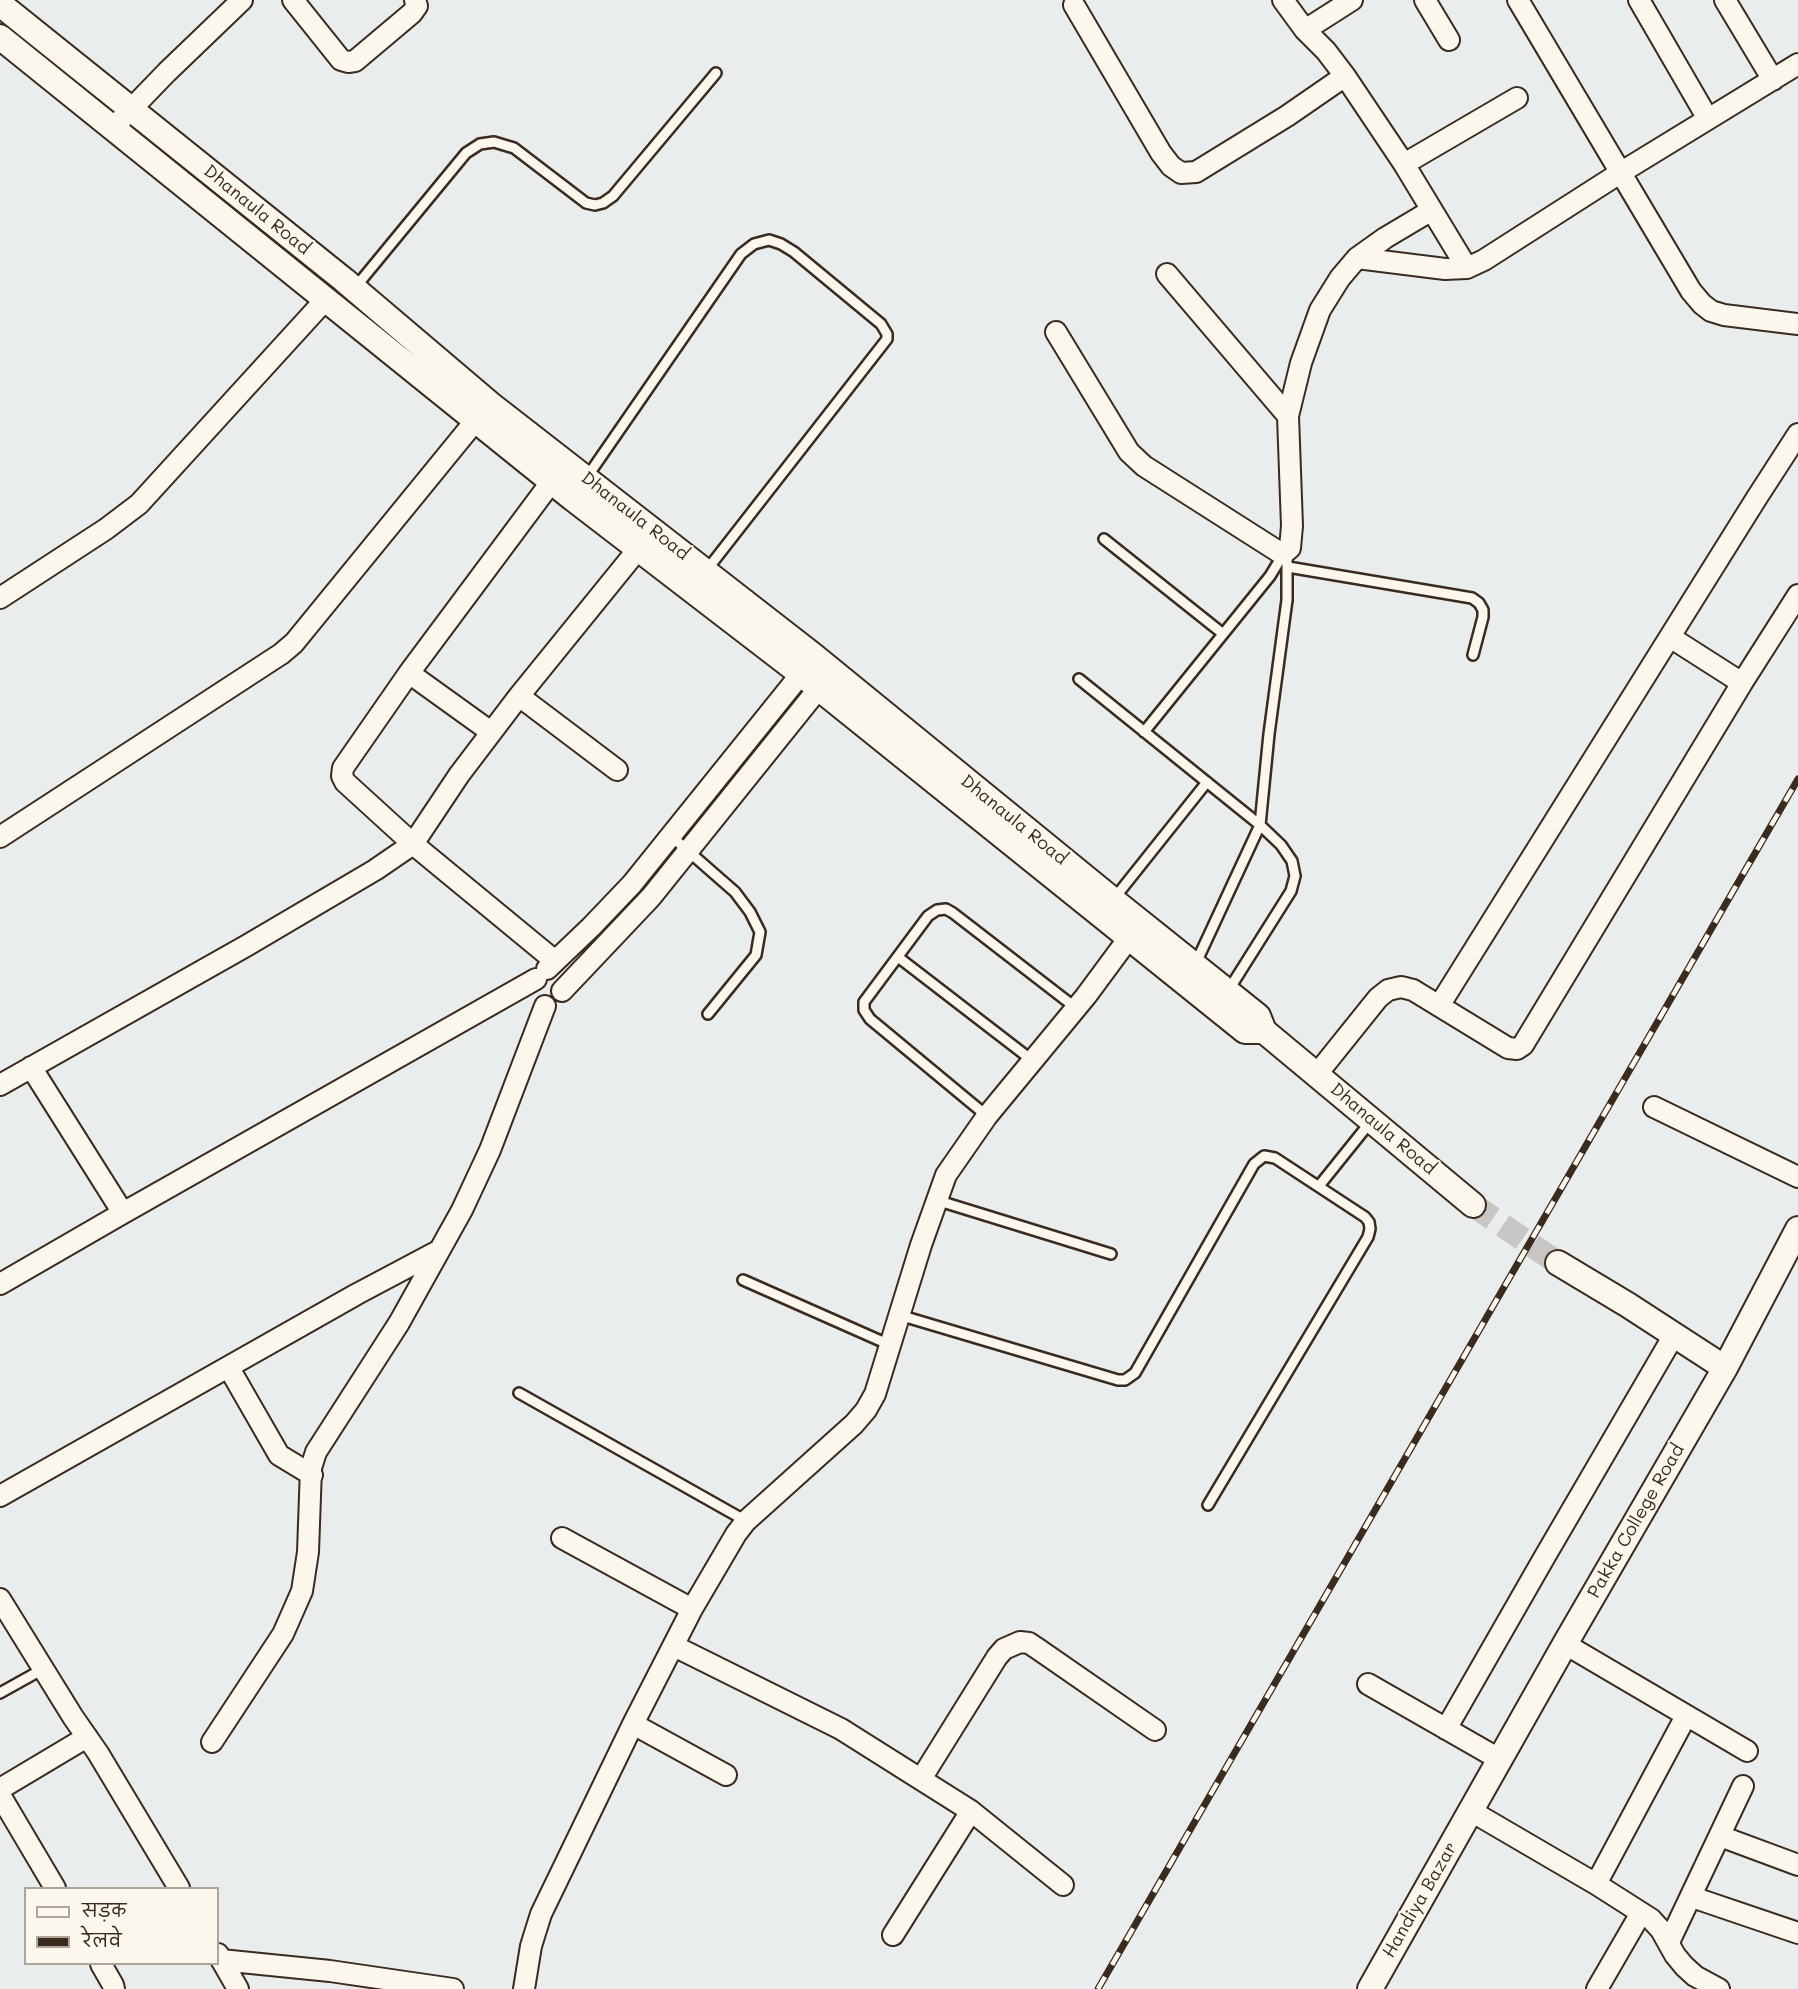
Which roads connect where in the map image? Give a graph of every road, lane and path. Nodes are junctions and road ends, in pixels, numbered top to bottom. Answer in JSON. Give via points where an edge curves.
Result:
{"nodes":[{"id":1,"x":242,"y":0,"type":"edge"},
{"id":2,"x":293,"y":0,"type":"edge"},
{"id":3,"x":415,"y":0,"type":"edge"},
{"id":4,"x":1283,"y":0,"type":"edge"},
{"id":5,"x":1352,"y":0,"type":"edge"},
{"id":6,"x":1425,"y":0,"type":"edge"},
{"id":7,"x":1518,"y":0,"type":"edge"},
{"id":8,"x":1639,"y":0,"type":"edge"},
{"id":9,"x":1725,"y":0,"type":"edge"},
{"id":10,"x":0,"y":4,"type":"edge"},
{"id":11,"x":1074,"y":5,"type":"dead end"},
{"id":12,"x":1305,"y":30,"type":"junction"},
{"id":13,"x":0,"y":37,"type":"edge"},
{"id":14,"x":1449,"y":40,"type":"dead end"},
{"id":15,"x":1798,"y":64,"type":"edge"},
{"id":16,"x":716,"y":73,"type":"dead end"},
{"id":17,"x":1345,"y":75,"type":"junction"},
{"id":18,"x":1773,"y":80,"type":"junction"},
{"id":19,"x":1517,"y":98,"type":"dead end"},
{"id":20,"x":131,"y":108,"type":"junction"},
{"id":21,"x":1708,"y":119,"type":"junction"},
{"id":22,"x":112,"y":129,"type":"junction"},
{"id":23,"x":1404,"y":164,"type":"junction"},
{"id":24,"x":1620,"y":173,"type":"junction"},
{"id":25,"x":1432,"y":210,"type":"junction"},
{"id":26,"x":1358,"y":258,"type":"junction"},
{"id":27,"x":1467,"y":268,"type":"junction"},
{"id":28,"x":1167,"y":274,"type":"dead end"},
{"id":29,"x":354,"y":289,"type":"junction"},
{"id":30,"x":326,"y":299,"type":"junction"},
{"id":31,"x":1798,"y":324,"type":"edge"},
{"id":32,"x":1056,"y":332,"type":"dead end"},
{"id":33,"x":483,"y":412,"type":"junction"},
{"id":34,"x":1288,"y":416,"type":"junction"},
{"id":35,"x":1798,"y":435,"type":"edge"},
{"id":36,"x":552,"y":482,"type":"junction"},
{"id":37,"x":579,"y":488,"type":"junction"},
{"id":38,"x":1104,"y":539,"type":"dead end"},
{"id":39,"x":639,"y":548,"type":"junction"},
{"id":40,"x":1287,"y":557,"type":"junction"},
{"id":41,"x":706,"y":571,"type":"junction"},
{"id":42,"x":1798,"y":595,"type":"edge"},
{"id":43,"x":0,"y":598,"type":"edge"},
{"id":44,"x":1222,"y":633,"type":"junction"},
{"id":45,"x":1670,"y":637,"type":"junction"},
{"id":46,"x":1473,"y":655,"type":"dead end"},
{"id":47,"x":409,"y":673,"type":"junction"},
{"id":48,"x":817,"y":673,"type":"junction"},
{"id":49,"x":1079,"y":679,"type":"dead end"},
{"id":50,"x":1742,"y":683,"type":"junction"},
{"id":51,"x":519,"y":696,"type":"junction"},
{"id":52,"x":491,"y":732,"type":"junction"},
{"id":53,"x":1144,"y":732,"type":"junction"},
{"id":54,"x":617,"y":770,"type":"dead end"},
{"id":55,"x":1207,"y":782,"type":"junction"},
{"id":56,"x":1260,"y":825,"type":"junction"},
{"id":57,"x":671,"y":836,"type":"junction"},
{"id":58,"x":0,"y":837,"type":"edge"},
{"id":59,"x":413,"y":844,"type":"junction"},
{"id":60,"x":688,"y":852,"type":"junction"},
{"id":61,"x":1113,"y":900,"type":"junction"},
{"id":62,"x":1136,"y":930,"type":"junction"},
{"id":63,"x":898,"y":957,"type":"junction"},
{"id":64,"x":555,"y":961,"type":"junction"},
{"id":65,"x":1195,"y":965,"type":"junction"},
{"id":66,"x":538,"y":977,"type":"junction"},
{"id":67,"x":562,"y":991,"type":"junction"},
{"id":68,"x":1228,"y":992,"type":"junction"},
{"id":69,"x":545,"y":1006,"type":"junction"},
{"id":70,"x":1439,"y":1006,"type":"junction"},
{"id":71,"x":1076,"y":1008,"type":"junction"},
{"id":72,"x":708,"y":1014,"type":"dead end"},
{"id":73,"x":1264,"y":1031,"type":"junction"},
{"id":74,"x":1033,"y":1061,"type":"junction"},
{"id":75,"x":31,"y":1067,"type":"junction"},
{"id":76,"x":1317,"y":1074,"type":"junction"},
{"id":77,"x":0,"y":1085,"type":"edge"},
{"id":78,"x":1654,"y":1107,"type":"dead end"},
{"id":79,"x":987,"y":1116,"type":"junction"},
{"id":80,"x":1372,"y":1120,"type":"junction"},
{"id":81,"x":1798,"y":1176,"type":"edge"},
{"id":82,"x":1319,"y":1186,"type":"junction"},
{"id":83,"x":936,"y":1200,"type":"junction"},
{"id":84,"x":1473,"y":1205,"type":"tunnel mouth"},
{"id":85,"x":123,"y":1213,"type":"junction"},
{"id":86,"x":1798,"y":1228,"type":"edge"},
{"id":87,"x":439,"y":1251,"type":"junction"},
{"id":88,"x":1111,"y":1254,"type":"dead end"},
{"id":89,"x":1558,"y":1263,"type":"tunnel mouth"},
{"id":90,"x":743,"y":1280,"type":"dead end"},
{"id":91,"x":0,"y":1284,"type":"edge"},
{"id":92,"x":899,"y":1315,"type":"junction"},
{"id":93,"x":1674,"y":1335,"type":"junction"},
{"id":94,"x":890,"y":1345,"type":"junction"},
{"id":95,"x":229,"y":1368,"type":"junction"},
{"id":96,"x":1725,"y":1368,"type":"junction"},
{"id":97,"x":519,"y":1393,"type":"dead end"},
{"id":98,"x":312,"y":1475,"type":"junction"},
{"id":99,"x":0,"y":1496,"type":"edge"},
{"id":100,"x":1208,"y":1504,"type":"dead end"},
{"id":101,"x":746,"y":1521,"type":"junction"},
{"id":102,"x":562,"y":1538,"type":"dead end"},
{"id":103,"x":0,"y":1599,"type":"edge"},
{"id":104,"x":692,"y":1609,"type":"junction"},
{"id":105,"x":1564,"y":1644,"type":"junction"},
{"id":106,"x":674,"y":1646,"type":"junction"},
{"id":107,"x":43,"y":1669,"type":"junction"},
{"id":108,"x":1368,"y":1684,"type":"dead end"},
{"id":109,"x":0,"y":1693,"type":"edge"},
{"id":110,"x":1686,"y":1716,"type":"junction"},
{"id":111,"x":633,"y":1724,"type":"junction"},
{"id":112,"x":1446,"y":1729,"type":"junction"},
{"id":113,"x":1155,"y":1730,"type":"dead end"},
{"id":114,"x":87,"y":1737,"type":"junction"},
{"id":115,"x":212,"y":1742,"type":"dead end"},
{"id":116,"x":1747,"y":1751,"type":"dead end"},
{"id":117,"x":1499,"y":1758,"type":"junction"},
{"id":118,"x":726,"y":1775,"type":"dead end"},
{"id":119,"x":921,"y":1779,"type":"junction"},
{"id":120,"x":1743,"y":1786,"type":"dead end"},
{"id":121,"x":0,"y":1789,"type":"edge"},
{"id":122,"x":0,"y":1795,"type":"edge"},
{"id":123,"x":971,"y":1811,"type":"junction"},
{"id":124,"x":1470,"y":1811,"type":"junction"},
{"id":125,"x":1719,"y":1836,"type":"junction"},
{"id":126,"x":1798,"y":1865,"type":"edge"},
{"id":127,"x":1596,"y":1884,"type":"junction"},
{"id":128,"x":1063,"y":1885,"type":"dead end"},
{"id":129,"x":54,"y":1887,"type":"edge"},
{"id":130,"x":178,"y":1887,"type":"edge"},
{"id":131,"x":1692,"y":1897,"type":"junction"},
{"id":132,"x":1641,"y":1913,"type":"junction"},
{"id":133,"x":1798,"y":1933,"type":"edge"},
{"id":134,"x":893,"y":1935,"type":"dead end"},
{"id":135,"x":1669,"y":1942,"type":"junction"},
{"id":136,"x":219,"y":1957,"type":"edge"},
{"id":137,"x":102,"y":1965,"type":"edge"},
{"id":138,"x":1691,"y":1982,"type":"edge"},
{"id":139,"x":385,"y":1984,"type":"edge"},
{"id":140,"x":114,"y":1989,"type":"edge"},
{"id":141,"x":238,"y":1989,"type":"edge"},
{"id":142,"x":453,"y":1989,"type":"edge"},
{"id":143,"x":524,"y":1989,"type":"edge"},
{"id":144,"x":1370,"y":1989,"type":"edge"},
{"id":145,"x":1597,"y":1989,"type":"edge"},
{"id":146,"x":1719,"y":1989,"type":"edge"}],
"edges":[{"from":1,"to":20,"type":"street"},
{"from":2,"to":3,"type":"street","via":[[342,60],[348,62],[356,61],[412,13],[417,6]]},
{"from":4,"to":12,"type":"street"},
{"from":5,"to":12,"type":"street"},
{"from":6,"to":14,"type":"street"},
{"from":7,"to":24,"type":"street"},
{"from":8,"to":21,"type":"street"},
{"from":9,"to":18,"type":"street"},
{"from":10,"to":20,"type":"street","name":"Dhanaula Road"},
{"from":11,"to":17,"type":"street","via":[[1161,153],[1181,173],[1196,172]]},
{"from":12,"to":17,"type":"street"},
{"from":13,"to":22,"type":"street","name":"Dhanaula Road"},
{"from":15,"to":18,"type":"street"},
{"from":16,"to":29,"type":"lane","via":[[603,203],[586,203],[514,147],[494,142],[480,144],[466,153]]},
{"from":17,"to":23,"type":"street"},
{"from":18,"to":21,"type":"street"},
{"from":19,"to":23,"type":"street"},
{"from":20,"to":22,"type":"street"},
{"from":20,"to":29,"type":"street","name":"Dhanaula Road"},
{"from":21,"to":24,"type":"street"},
{"from":22,"to":30,"type":"street","name":"Dhanaula Road"},
{"from":23,"to":25,"type":"street"},
{"from":24,"to":27,"type":"street"},
{"from":24,"to":31,"type":"street","via":[[1702,304],[1724,315]]},
{"from":25,"to":26,"type":"street"},
{"from":25,"to":27,"type":"street"},
{"from":26,"to":27,"type":"street","via":[[1445,269]]},
{"from":26,"to":34,"type":"street","via":[[1320,310]]},
{"from":28,"to":34,"type":"street"},
{"from":29,"to":33,"type":"street","name":"Dhanaula Road"},
{"from":30,"to":33,"type":"street","name":"Dhanaula Road"},
{"from":30,"to":43,"type":"street","via":[[139,504]]},
{"from":32,"to":40,"type":"street","via":[[1129,452],[1144,466]]},
{"from":33,"to":36,"type":"street","name":"Dhanaula Road"},
{"from":33,"to":37,"type":"street","name":"Dhanaula Road"},
{"from":33,"to":58,"type":"street","via":[[294,643]]},
{"from":34,"to":40,"type":"street","via":[[1292,526]]},
{"from":35,"to":45,"type":"street"},
{"from":36,"to":37,"type":"street","name":"Dhanaula Road"},
{"from":36,"to":47,"type":"street"},
{"from":37,"to":39,"type":"street","name":"Dhanaula Road"},
{"from":37,"to":41,"type":"street","name":"Dhanaula Road"},
{"from":37,"to":41,"type":"lane","via":[[741,254],[754,244],[769,240],[794,252],[881,324],[886,339]]},
{"from":38,"to":44,"type":"lane"},
{"from":39,"to":48,"type":"street","name":"Dhanaula Road"},
{"from":39,"to":51,"type":"street"},
{"from":40,"to":44,"type":"lane"},
{"from":40,"to":46,"type":"lane","via":[[1472,598],[1483,610]]},
{"from":40,"to":56,"type":"lane","via":[[1287,600]]},
{"from":41,"to":48,"type":"street","name":"Dhanaula Road"},
{"from":42,"to":50,"type":"street"},
{"from":44,"to":53,"type":"lane"},
{"from":45,"to":50,"type":"street"},
{"from":45,"to":70,"type":"street"},
{"from":47,"to":52,"type":"street"},
{"from":47,"to":59,"type":"street","via":[[343,768],[342,777]]},
{"from":48,"to":57,"type":"street"},
{"from":48,"to":60,"type":"street"},
{"from":48,"to":61,"type":"street","name":"Dhanaula Road"},
{"from":48,"to":62,"type":"street","name":"Dhanaula Road"},
{"from":49,"to":53,"type":"lane"},
{"from":50,"to":70,"type":"street","via":[[1523,1045],[1508,1048]]},
{"from":51,"to":52,"type":"street"},
{"from":51,"to":54,"type":"street"},
{"from":52,"to":59,"type":"street"},
{"from":53,"to":55,"type":"lane"},
{"from":55,"to":56,"type":"lane"},
{"from":55,"to":61,"type":"lane"},
{"from":56,"to":65,"type":"lane"},
{"from":56,"to":68,"type":"lane","via":[[1292,861],[1295,876],[1291,891]]},
{"from":57,"to":60,"type":"lane"},
{"from":57,"to":64,"type":"street","via":[[632,884]]},
{"from":59,"to":64,"type":"street"},
{"from":59,"to":75,"type":"street","via":[[246,946]]},
{"from":60,"to":67,"type":"street","via":[[645,904]]},
{"from":60,"to":72,"type":"lane","via":[[735,892],[760,932],[756,955]]},
{"from":61,"to":62,"type":"street","name":"Dhanaula Road"},
{"from":62,"to":65,"type":"street","name":"Dhanaula Road"},
{"from":62,"to":71,"type":"street"},
{"from":62,"to":73,"type":"street","name":"Dhanaula Road","via":[[1245,1031]]},
{"from":63,"to":71,"type":"lane","via":[[928,916],[946,909]]},
{"from":63,"to":74,"type":"lane"},
{"from":63,"to":79,"type":"lane","via":[[864,1002],[864,1010]]},
{"from":64,"to":66,"type":"street"},
{"from":65,"to":68,"type":"street","name":"Dhanaula Road"},
{"from":66,"to":67,"type":"street","via":[[553,976]]},
{"from":66,"to":69,"type":"street","via":[[532,983],[531,995]]},
{"from":66,"to":85,"type":"street"},
{"from":67,"to":69,"type":"street","via":[[557,1002]]},
{"from":68,"to":73,"type":"street","name":"Dhanaula Road","via":[[1258,1016]]},
{"from":69,"to":87,"type":"street","via":[[482,1171]]},
{"from":70,"to":76,"type":"street","via":[[1413,990],[1388,990]]},
{"from":71,"to":74,"type":"street"},
{"from":73,"to":76,"type":"street","name":"Dhanaula Road"},
{"from":74,"to":79,"type":"street"},
{"from":75,"to":77,"type":"street"},
{"from":75,"to":85,"type":"street"},
{"from":76,"to":80,"type":"street","name":"Dhanaula Road"},
{"from":78,"to":81,"type":"street"},
{"from":79,"to":83,"type":"street","via":[[946,1175]]},
{"from":80,"to":82,"type":"lane"},
{"from":80,"to":84,"type":"street","name":"Dhanaula Road"},
{"from":82,"to":92,"type":"lane","via":[[1275,1158],[1258,1159],[1135,1373],[1125,1380]]},
{"from":82,"to":100,"type":"lane","via":[[1365,1216],[1370,1229],[1368,1238]]},
{"from":83,"to":88,"type":"lane"},
{"from":83,"to":92,"type":"street"},
{"from":85,"to":91,"type":"street"},
{"from":86,"to":96,"type":"street","name":"Pakka College Road"},
{"from":87,"to":95,"type":"street"},
{"from":87,"to":98,"type":"street","via":[[399,1323],[316,1452]]},
{"from":89,"to":93,"type":"street"},
{"from":90,"to":94,"type":"lane"},
{"from":92,"to":94,"type":"street"},
{"from":93,"to":96,"type":"street"},
{"from":93,"to":112,"type":"street"},
{"from":94,"to":101,"type":"street","via":[[874,1394],[860,1417]]},
{"from":95,"to":98,"type":"street","via":[[279,1455]]},
{"from":95,"to":99,"type":"street"},
{"from":96,"to":105,"type":"street","name":"Pakka College Road"},
{"from":97,"to":101,"type":"lane"},
{"from":98,"to":115,"type":"street","via":[[302,1591],[283,1634]]},
{"from":101,"to":104,"type":"street"},
{"from":102,"to":104,"type":"street"},
{"from":103,"to":107,"type":"street"},
{"from":104,"to":106,"type":"street"},
{"from":105,"to":110,"type":"street"},
{"from":105,"to":117,"type":"street","name":"Pakka College Road"},
{"from":106,"to":111,"type":"street"},
{"from":106,"to":119,"type":"street","via":[[841,1729]]},
{"from":107,"to":109,"type":"lane"},
{"from":107,"to":114,"type":"street"},
{"from":108,"to":112,"type":"street"},
{"from":110,"to":116,"type":"street"},
{"from":110,"to":127,"type":"street"},
{"from":111,"to":118,"type":"street"},
{"from":111,"to":143,"type":"street","via":[[541,1914]]},
{"from":112,"to":117,"type":"street"},
{"from":113,"to":119,"type":"street","via":[[1029,1643],[1020,1642],[997,1657]]},
{"from":114,"to":121,"type":"street"},
{"from":114,"to":130,"type":"street"},
{"from":117,"to":124,"type":"street","name":"Pakka College Road"},
{"from":119,"to":123,"type":"street"},
{"from":120,"to":125,"type":"street"},
{"from":122,"to":129,"type":"street"},
{"from":123,"to":128,"type":"street"},
{"from":123,"to":134,"type":"street"},
{"from":124,"to":127,"type":"street"},
{"from":124,"to":144,"type":"street","name":"Handiya Bazar"},
{"from":125,"to":126,"type":"street"},
{"from":125,"to":131,"type":"street"},
{"from":127,"to":132,"type":"street"},
{"from":131,"to":133,"type":"street"},
{"from":131,"to":135,"type":"street"},
{"from":132,"to":135,"type":"street"},
{"from":132,"to":145,"type":"street"},
{"from":135,"to":138,"type":"street"},
{"from":136,"to":139,"type":"street","via":[[330,1971]]},
{"from":136,"to":141,"type":"street"},
{"from":137,"to":140,"type":"street"},
{"from":138,"to":146,"type":"street"},
{"from":139,"to":142,"type":"street"}]}
